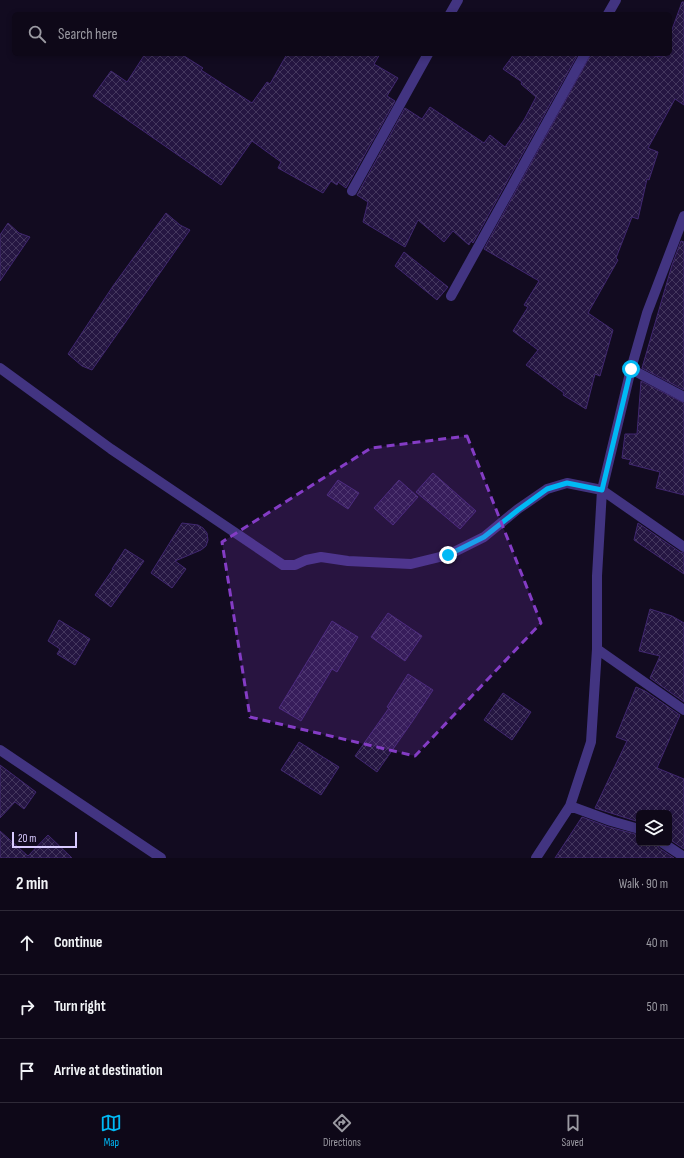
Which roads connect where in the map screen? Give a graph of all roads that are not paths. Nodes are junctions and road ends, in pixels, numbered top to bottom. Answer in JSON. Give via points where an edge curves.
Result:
{"nodes":[{"id":1,"x":458,"y":0,"type":"edge"},
{"id":2,"x":616,"y":0,"type":"edge"},
{"id":3,"x":451,"y":12,"type":"edge"},
{"id":4,"x":609,"y":12,"type":"edge"},
{"id":5,"x":427,"y":56,"type":"edge"},
{"id":6,"x":584,"y":56,"type":"edge"},
{"id":7,"x":352,"y":191,"type":"dead end"},
{"id":8,"x":684,"y":216,"type":"edge"},
{"id":9,"x":452,"y":296,"type":"dead end"},
{"id":10,"x":0,"y":368,"type":"edge"},
{"id":11,"x":631,"y":369,"type":"junction"},
{"id":12,"x":684,"y":397,"type":"edge"},
{"id":13,"x":602,"y":490,"type":"junction"},
{"id":14,"x":684,"y":547,"type":"edge"},
{"id":15,"x":597,"y":649,"type":"junction"},
{"id":16,"x":684,"y":710,"type":"edge"},
{"id":17,"x":0,"y":750,"type":"edge"},
{"id":18,"x":570,"y":806,"type":"junction"},
{"id":19,"x":636,"y":828,"type":"edge"},
{"id":20,"x":668,"y":846,"type":"edge"},
{"id":21,"x":684,"y":857,"type":"edge"},
{"id":22,"x":161,"y":858,"type":"edge"},
{"id":23,"x":536,"y":858,"type":"edge"}],
"edges":[{"from":1,"to":3,"type":"street"},
{"from":2,"to":4,"type":"street"},
{"from":5,"to":7,"type":"street"},
{"from":6,"to":9,"type":"street"},
{"from":8,"to":11,"type":"street","via":[[647,313]]},
{"from":10,"to":13,"type":"street","via":[[112,449],[283,565],[295,565],[321,557],[411,564],[448,555],[484,537],[547,489],[567,483]]},
{"from":11,"to":12,"type":"street"},
{"from":11,"to":13,"type":"street"},
{"from":13,"to":14,"type":"street"},
{"from":13,"to":15,"type":"street","via":[[597,576]]},
{"from":15,"to":16,"type":"street"},
{"from":15,"to":18,"type":"street","via":[[590,742]]},
{"from":17,"to":22,"type":"street"},
{"from":18,"to":19,"type":"street"},
{"from":18,"to":23,"type":"street"},
{"from":20,"to":21,"type":"street"}]}
